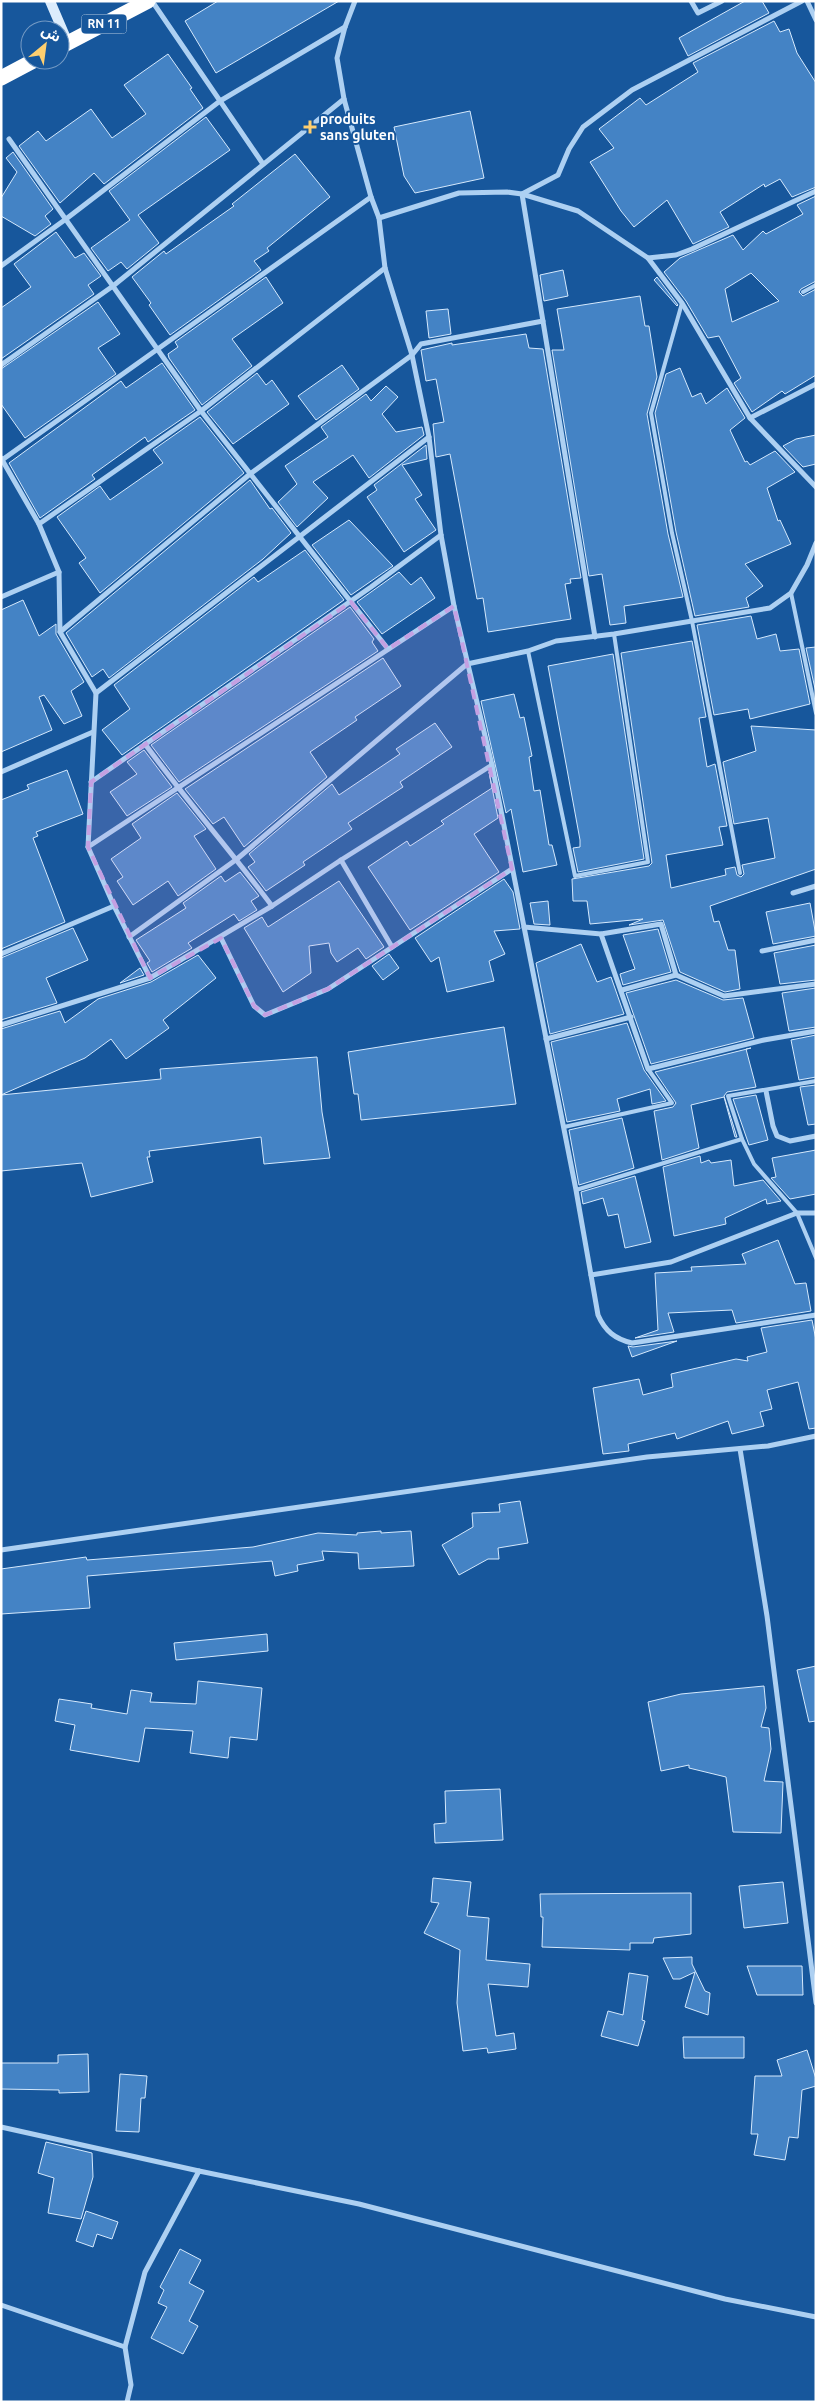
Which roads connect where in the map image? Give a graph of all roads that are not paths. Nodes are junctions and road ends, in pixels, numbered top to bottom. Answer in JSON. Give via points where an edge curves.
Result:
{"nodes":[{"id":1,"x":50,"y":1,"type":"edge"},
{"id":2,"x":148,"y":1,"type":"edge"},
{"id":3,"x":152,"y":1,"type":"edge"},
{"id":4,"x":355,"y":1,"type":"edge"},
{"id":5,"x":691,"y":1,"type":"edge"},
{"id":6,"x":722,"y":1,"type":"edge"},
{"id":7,"x":802,"y":1,"type":"edge"},
{"id":8,"x":807,"y":1,"type":"edge"},
{"id":9,"x":56,"y":20,"type":"edge"},
{"id":10,"x":816,"y":20,"type":"edge"},
{"id":11,"x":345,"y":27,"type":"junction"},
{"id":12,"x":70,"y":42,"type":"edge"},
{"id":13,"x":20,"y":68,"type":"edge"},
{"id":14,"x":1,"y":78,"type":"edge"},
{"id":15,"x":344,"y":99,"type":"junction"},
{"id":16,"x":220,"y":102,"type":"junction"},
{"id":17,"x":9,"y":139,"type":"dead end"},
{"id":18,"x":263,"y":164,"type":"junction"},
{"id":19,"x":816,"y":190,"type":"edge"},
{"id":20,"x":522,"y":194,"type":"junction"},
{"id":21,"x":371,"y":197,"type":"junction"},
{"id":22,"x":379,"y":218,"type":"junction"},
{"id":23,"x":66,"y":220,"type":"junction"},
{"id":24,"x":648,"y":258,"type":"junction"},
{"id":25,"x":1,"y":266,"type":"edge"},
{"id":26,"x":385,"y":268,"type":"junction"},
{"id":27,"x":816,"y":285,"type":"edge"},
{"id":28,"x":113,"y":286,"type":"junction"},
{"id":29,"x":803,"y":292,"type":"dead end"},
{"id":30,"x":682,"y":303,"type":"junction"},
{"id":31,"x":543,"y":322,"type":"junction"},
{"id":32,"x":158,"y":349,"type":"junction"},
{"id":33,"x":412,"y":355,"type":"junction"},
{"id":34,"x":1,"y":365,"type":"edge"},
{"id":35,"x":816,"y":384,"type":"edge"},
{"id":36,"x":201,"y":411,"type":"junction"},
{"id":37,"x":750,"y":418,"type":"junction"},
{"id":38,"x":429,"y":437,"type":"junction"},
{"id":39,"x":2,"y":459,"type":"edge"},
{"id":40,"x":250,"y":474,"type":"junction"},
{"id":41,"x":816,"y":486,"type":"edge"},
{"id":42,"x":38,"y":524,"type":"junction"},
{"id":43,"x":441,"y":535,"type":"junction"},
{"id":44,"x":300,"y":538,"type":"junction"},
{"id":45,"x":816,"y":543,"type":"edge"},
{"id":46,"x":815,"y":550,"type":"edge"},
{"id":47,"x":59,"y":572,"type":"junction"},
{"id":48,"x":791,"y":594,"type":"junction"},
{"id":49,"x":1,"y":596,"type":"edge"},
{"id":50,"x":350,"y":602,"type":"junction"},
{"id":51,"x":454,"y":606,"type":"junction"},
{"id":52,"x":692,"y":621,"type":"junction"},
{"id":53,"x":60,"y":632,"type":"junction"},
{"id":54,"x":614,"y":634,"type":"junction"},
{"id":55,"x":594,"y":637,"type":"junction"},
{"id":56,"x":388,"y":649,"type":"junction"},
{"id":57,"x":528,"y":651,"type":"junction"},
{"id":58,"x":467,"y":664,"type":"junction"},
{"id":59,"x":96,"y":693,"type":"junction"},
{"id":60,"x":816,"y":713,"type":"edge"},
{"id":61,"x":93,"y":732,"type":"junction"},
{"id":62,"x":146,"y":744,"type":"junction"},
{"id":63,"x":492,"y":765,"type":"junction"},
{"id":64,"x":1,"y":772,"type":"edge"},
{"id":65,"x":91,"y":782,"type":"junction"},
{"id":66,"x":177,"y":788,"type":"junction"},
{"id":67,"x":88,"y":847,"type":"junction"},
{"id":68,"x":237,"y":859,"type":"junction"},
{"id":69,"x":340,"y":860,"type":"junction"},
{"id":70,"x":512,"y":869,"type":"junction"},
{"id":71,"x":740,"y":873,"type":"dead end"},
{"id":72,"x":816,"y":886,"type":"edge"},
{"id":73,"x":793,"y":893,"type":"dead end"},
{"id":74,"x":114,"y":906,"type":"junction"},
{"id":75,"x":272,"y":906,"type":"junction"},
{"id":76,"x":524,"y":927,"type":"junction"},
{"id":77,"x":600,"y":934,"type":"junction"},
{"id":78,"x":129,"y":937,"type":"junction"},
{"id":79,"x":221,"y":938,"type":"junction"},
{"id":80,"x":816,"y":940,"type":"edge"},
{"id":81,"x":392,"y":947,"type":"junction"},
{"id":82,"x":762,"y":951,"type":"dead end"},
{"id":83,"x":1,"y":954,"type":"edge"},
{"id":84,"x":676,"y":976,"type":"junction"},
{"id":85,"x":150,"y":978,"type":"junction"},
{"id":86,"x":816,"y":984,"type":"edge"},
{"id":87,"x":622,"y":990,"type":"junction"},
{"id":88,"x":631,"y":1017,"type":"junction"},
{"id":89,"x":1,"y":1025,"type":"edge"},
{"id":90,"x":816,"y":1031,"type":"edge"},
{"id":91,"x":546,"y":1039,"type":"junction"},
{"id":92,"x":648,"y":1069,"type":"junction"},
{"id":93,"x":816,"y":1081,"type":"edge"},
{"id":94,"x":766,"y":1091,"type":"junction"},
{"id":95,"x":564,"y":1127,"type":"junction"},
{"id":96,"x":816,"y":1136,"type":"edge"},
{"id":97,"x":742,"y":1139,"type":"junction"},
{"id":98,"x":576,"y":1190,"type":"junction"},
{"id":99,"x":798,"y":1213,"type":"junction"},
{"id":100,"x":816,"y":1213,"type":"edge"},
{"id":101,"x":816,"y":1258,"type":"edge"},
{"id":102,"x":591,"y":1274,"type":"junction"},
{"id":103,"x":816,"y":1315,"type":"edge"},
{"id":104,"x":816,"y":1436,"type":"edge"},
{"id":105,"x":740,"y":1448,"type":"junction"},
{"id":106,"x":1,"y":1550,"type":"edge"},
{"id":107,"x":816,"y":2003,"type":"edge"},
{"id":108,"x":1,"y":2127,"type":"edge"},
{"id":109,"x":199,"y":2171,"type":"junction"},
{"id":110,"x":1,"y":2305,"type":"edge"},
{"id":111,"x":816,"y":2317,"type":"edge"},
{"id":112,"x":125,"y":2347,"type":"junction"},
{"id":113,"x":127,"y":2402,"type":"edge"}],
"edges":[{"from":1,"to":9,"type":"street"},
{"from":2,"to":12,"type":"highway","number":"RN 11"},
{"from":3,"to":16,"type":"street"},
{"from":4,"to":11,"type":"street"},
{"from":5,"to":6,"type":"street","via":[[698,14]]},
{"from":7,"to":20,"type":"street","via":[[632,90],[583,127],[558,175]]},
{"from":8,"to":10,"type":"street"},
{"from":11,"to":15,"type":"street","via":[[337,58]]},
{"from":11,"to":16,"type":"street"},
{"from":13,"to":14,"type":"highway"},
{"from":15,"to":18,"type":"street"},
{"from":15,"to":21,"type":"street"},
{"from":16,"to":18,"type":"street"},
{"from":16,"to":23,"type":"street"},
{"from":17,"to":23,"type":"street"},
{"from":18,"to":28,"type":"street"},
{"from":19,"to":24,"type":"street","via":[[692,249],[676,255]]},
{"from":20,"to":22,"type":"street","via":[[459,193]]},
{"from":20,"to":24,"type":"street","via":[[578,211]]},
{"from":20,"to":31,"type":"street"},
{"from":21,"to":22,"type":"street"},
{"from":21,"to":32,"type":"street"},
{"from":22,"to":26,"type":"street"},
{"from":23,"to":25,"type":"street"},
{"from":23,"to":28,"type":"street"},
{"from":24,"to":30,"type":"street"},
{"from":26,"to":33,"type":"street"},
{"from":26,"to":36,"type":"street"},
{"from":27,"to":29,"type":"lane"},
{"from":28,"to":32,"type":"street"},
{"from":28,"to":34,"type":"street"},
{"from":30,"to":37,"type":"street"},
{"from":30,"to":52,"type":"lane","via":[[651,413],[672,533]]},
{"from":31,"to":33,"type":"street","via":[[421,344]]},
{"from":31,"to":55,"type":"street"},
{"from":32,"to":36,"type":"street"},
{"from":32,"to":39,"type":"street"},
{"from":33,"to":38,"type":"street"},
{"from":33,"to":40,"type":"street"},
{"from":35,"to":37,"type":"street"},
{"from":36,"to":40,"type":"street"},
{"from":36,"to":42,"type":"street"},
{"from":37,"to":41,"type":"street"},
{"from":38,"to":43,"type":"street"},
{"from":38,"to":44,"type":"street"},
{"from":39,"to":42,"type":"street"},
{"from":40,"to":44,"type":"street"},
{"from":40,"to":53,"type":"street"},
{"from":42,"to":47,"type":"street"},
{"from":43,"to":50,"type":"street"},
{"from":43,"to":51,"type":"street"},
{"from":44,"to":50,"type":"street"},
{"from":44,"to":59,"type":"street"},
{"from":45,"to":46,"type":"street"},
{"from":46,"to":48,"type":"street"},
{"from":47,"to":49,"type":"street"},
{"from":47,"to":53,"type":"street"},
{"from":48,"to":52,"type":"street","via":[[770,608]]},
{"from":48,"to":60,"type":"lane"},
{"from":50,"to":56,"type":"street"},
{"from":50,"to":62,"type":"street"},
{"from":51,"to":56,"type":"street"},
{"from":51,"to":58,"type":"street"},
{"from":52,"to":54,"type":"street"},
{"from":52,"to":71,"type":"lane"},
{"from":53,"to":59,"type":"street"},
{"from":54,"to":55,"type":"street"},
{"from":54,"to":57,"type":"lane","via":[[648,862],[575,876]]},
{"from":55,"to":57,"type":"street","via":[[556,642]]},
{"from":56,"to":66,"type":"street"},
{"from":57,"to":58,"type":"street"},
{"from":58,"to":63,"type":"street"},
{"from":58,"to":68,"type":"street"},
{"from":59,"to":61,"type":"street"},
{"from":61,"to":64,"type":"street"},
{"from":61,"to":65,"type":"street"},
{"from":62,"to":65,"type":"street"},
{"from":62,"to":66,"type":"street"},
{"from":63,"to":69,"type":"street"},
{"from":63,"to":70,"type":"street"},
{"from":65,"to":67,"type":"street"},
{"from":66,"to":67,"type":"street"},
{"from":66,"to":68,"type":"street"},
{"from":67,"to":74,"type":"street"},
{"from":68,"to":75,"type":"street"},
{"from":68,"to":78,"type":"street"},
{"from":69,"to":75,"type":"street"},
{"from":69,"to":81,"type":"street"},
{"from":70,"to":76,"type":"street"},
{"from":70,"to":81,"type":"street"},
{"from":72,"to":73,"type":"street"},
{"from":74,"to":78,"type":"street"},
{"from":74,"to":83,"type":"street"},
{"from":75,"to":79,"type":"street"},
{"from":76,"to":77,"type":"street"},
{"from":76,"to":91,"type":"street"},
{"from":77,"to":84,"type":"street","via":[[660,924]]},
{"from":77,"to":87,"type":"street"},
{"from":78,"to":85,"type":"street"},
{"from":79,"to":81,"type":"street","via":[[254,1006],[265,1015],[328,989]]},
{"from":79,"to":85,"type":"street"},
{"from":80,"to":82,"type":"street"},
{"from":84,"to":86,"type":"street","via":[[724,996]]},
{"from":84,"to":87,"type":"street"},
{"from":85,"to":89,"type":"street"},
{"from":87,"to":88,"type":"street"},
{"from":88,"to":91,"type":"street"},
{"from":88,"to":92,"type":"street"},
{"from":90,"to":92,"type":"street","via":[[764,1040]]},
{"from":91,"to":95,"type":"street"},
{"from":92,"to":95,"type":"lane","via":[[672,1103]]},
{"from":93,"to":94,"type":"lane"},
{"from":94,"to":96,"type":"street","via":[[777,1136],[790,1142]]},
{"from":94,"to":97,"type":"lane","via":[[728,1096]]},
{"from":95,"to":98,"type":"street"},
{"from":97,"to":98,"type":"lane"},
{"from":97,"to":99,"type":"lane","via":[[754,1164]]},
{"from":98,"to":102,"type":"street"},
{"from":99,"to":100,"type":"street"},
{"from":99,"to":101,"type":"lane"},
{"from":99,"to":102,"type":"street","via":[[671,1262]]},
{"from":102,"to":103,"type":"street","via":[[602,1323],[615,1337],[632,1343]]},
{"from":104,"to":105,"type":"street"},
{"from":105,"to":106,"type":"street","via":[[647,1457]]},
{"from":105,"to":107,"type":"street","via":[[767,1616]]},
{"from":108,"to":109,"type":"street"},
{"from":109,"to":111,"type":"street","via":[[359,2204],[725,2299]]},
{"from":109,"to":112,"type":"street","via":[[145,2272]]},
{"from":110,"to":112,"type":"street"},
{"from":112,"to":113,"type":"street","via":[[131,2384]]}]}
